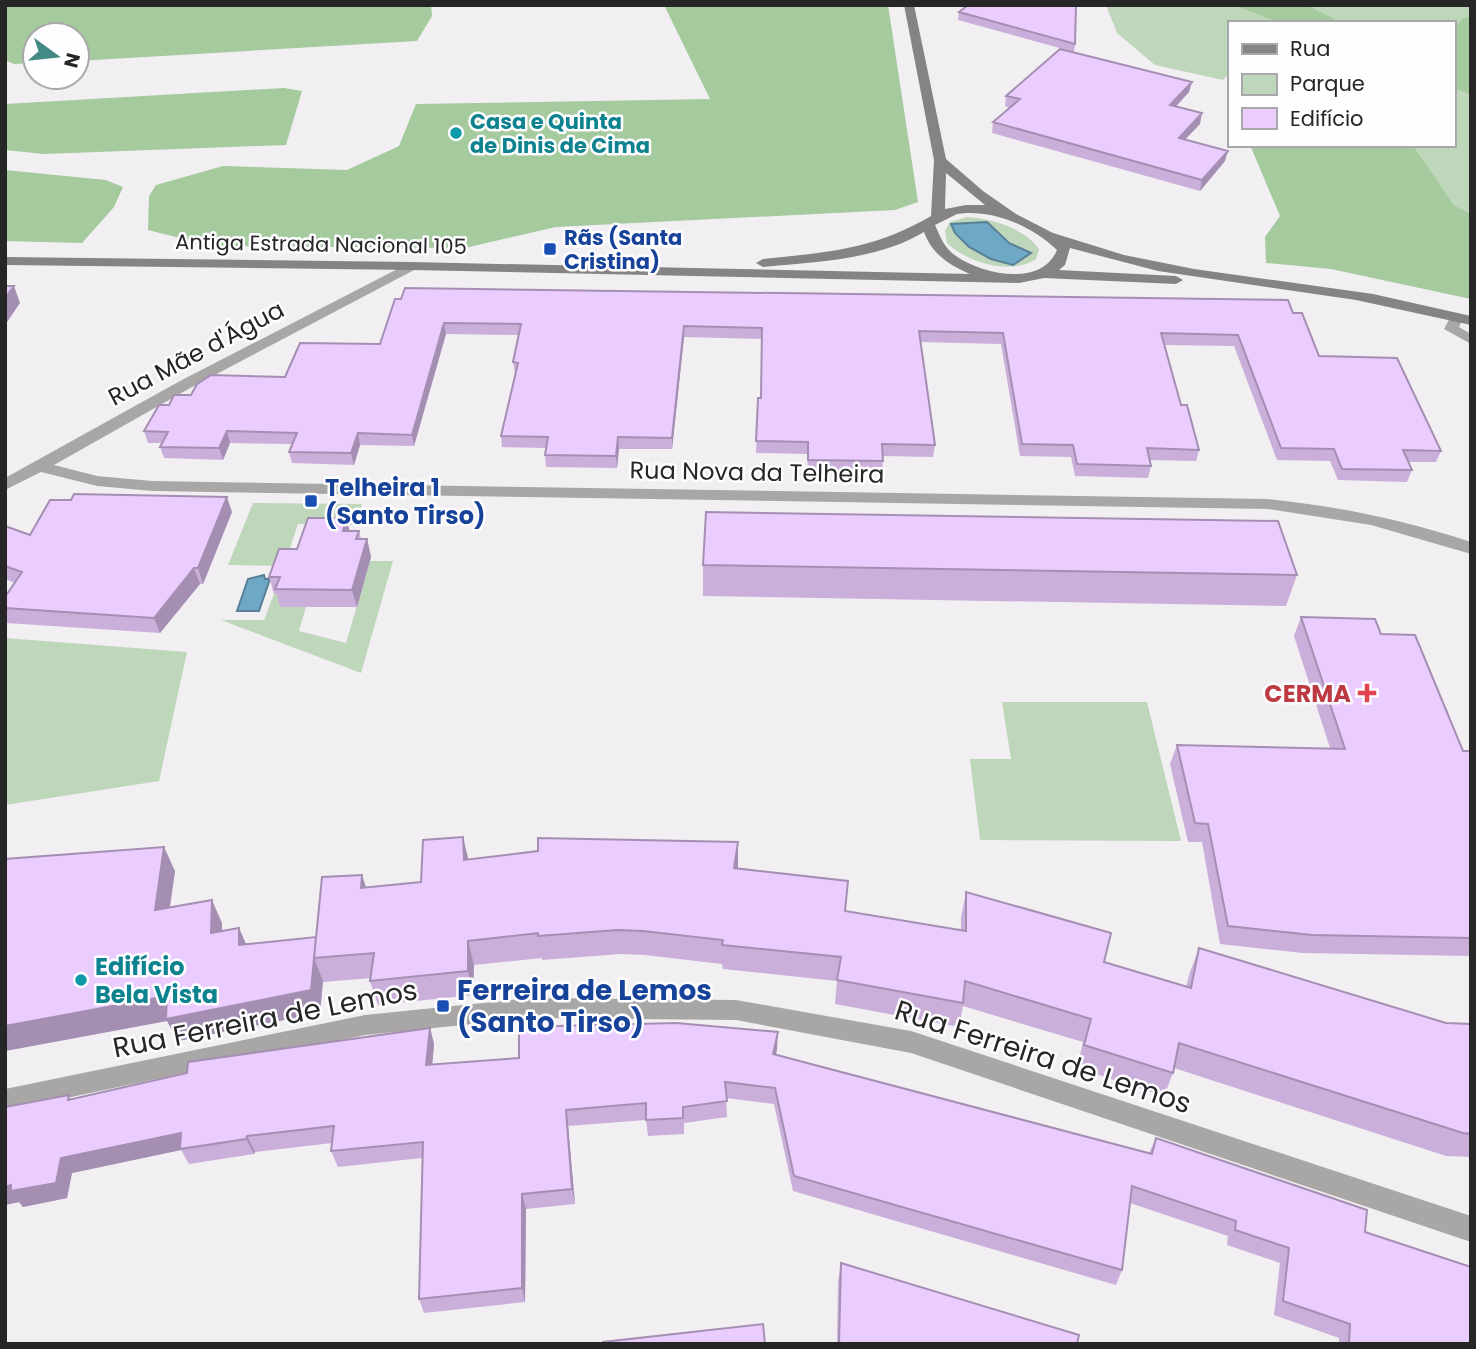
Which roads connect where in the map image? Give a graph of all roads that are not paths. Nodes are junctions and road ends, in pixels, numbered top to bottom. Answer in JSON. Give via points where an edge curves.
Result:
{"nodes":[{"id":1,"x":909,"y":5,"type":"edge"},
{"id":2,"x":940,"y":160,"type":"junction"},
{"id":3,"x":1004,"y":212,"type":"junction"},
{"id":4,"x":933,"y":222,"type":"junction"},
{"id":5,"x":1052,"y":237,"type":"junction"},
{"id":6,"x":5,"y":261,"type":"edge"},
{"id":7,"x":411,"y":266,"type":"junction"},
{"id":8,"x":636,"y":271,"type":"junction"},
{"id":9,"x":1043,"y":274,"type":"junction"},
{"id":10,"x":1019,"y":279,"type":"junction"},
{"id":11,"x":1275,"y":284,"type":"junction"},
{"id":12,"x":1464,"y":319,"type":"edge"},
{"id":13,"x":1471,"y":340,"type":"edge"},
{"id":14,"x":39,"y":466,"type":"junction"},
{"id":15,"x":5,"y":485,"type":"edge"},
{"id":16,"x":1471,"y":548,"type":"edge"},
{"id":17,"x":5,"y":1100,"type":"edge"},
{"id":18,"x":1471,"y":1229,"type":"edge"}],
"edges":[{"from":1,"to":2,"type":"main road"},
{"from":2,"to":3,"type":"main road"},
{"from":2,"to":4,"type":"main road"},
{"from":3,"to":4,"type":"main road","name":"Antiga Estrada Nacional 105","via":[[965,208]]},
{"from":3,"to":5,"type":"main road"},
{"from":4,"to":8,"type":"main road","name":"Antiga Estrada Nacional 105","via":[[898,240],[846,254]]},
{"from":4,"to":10,"type":"main road","via":[[930,238],[942,254],[984,274]]},
{"from":5,"to":9,"type":"main road","via":[[1063,249],[1063,260]]},
{"from":5,"to":11,"type":"main road","via":[[1155,266]]},
{"from":6,"to":7,"type":"main road","name":"Antiga Estrada Nacional 105"},
{"from":7,"to":8,"type":"main road","name":"Antiga Estrada Nacional 105"},
{"from":7,"to":14,"type":"street","name":"Rua Mãe d'Água"},
{"from":8,"to":10,"type":"main road","name":"Antiga Estrada Nacional 105"},
{"from":9,"to":10,"type":"main road"},
{"from":9,"to":11,"type":"main road"},
{"from":11,"to":12,"type":"main road"},
{"from":12,"to":13,"type":"street","via":[[1451,329]]},
{"from":14,"to":15,"type":"street","name":"Rua Mãe d'Água"},
{"from":14,"to":16,"type":"street","name":"Rua Nova da Telheira","via":[[97,481],[152,486],[1268,504],[1379,519]]},
{"from":17,"to":18,"type":"street","name":"Rua Ferreira de Lemos","via":[[365,1025],[531,1008],[736,1010],[911,1042]]}]}
